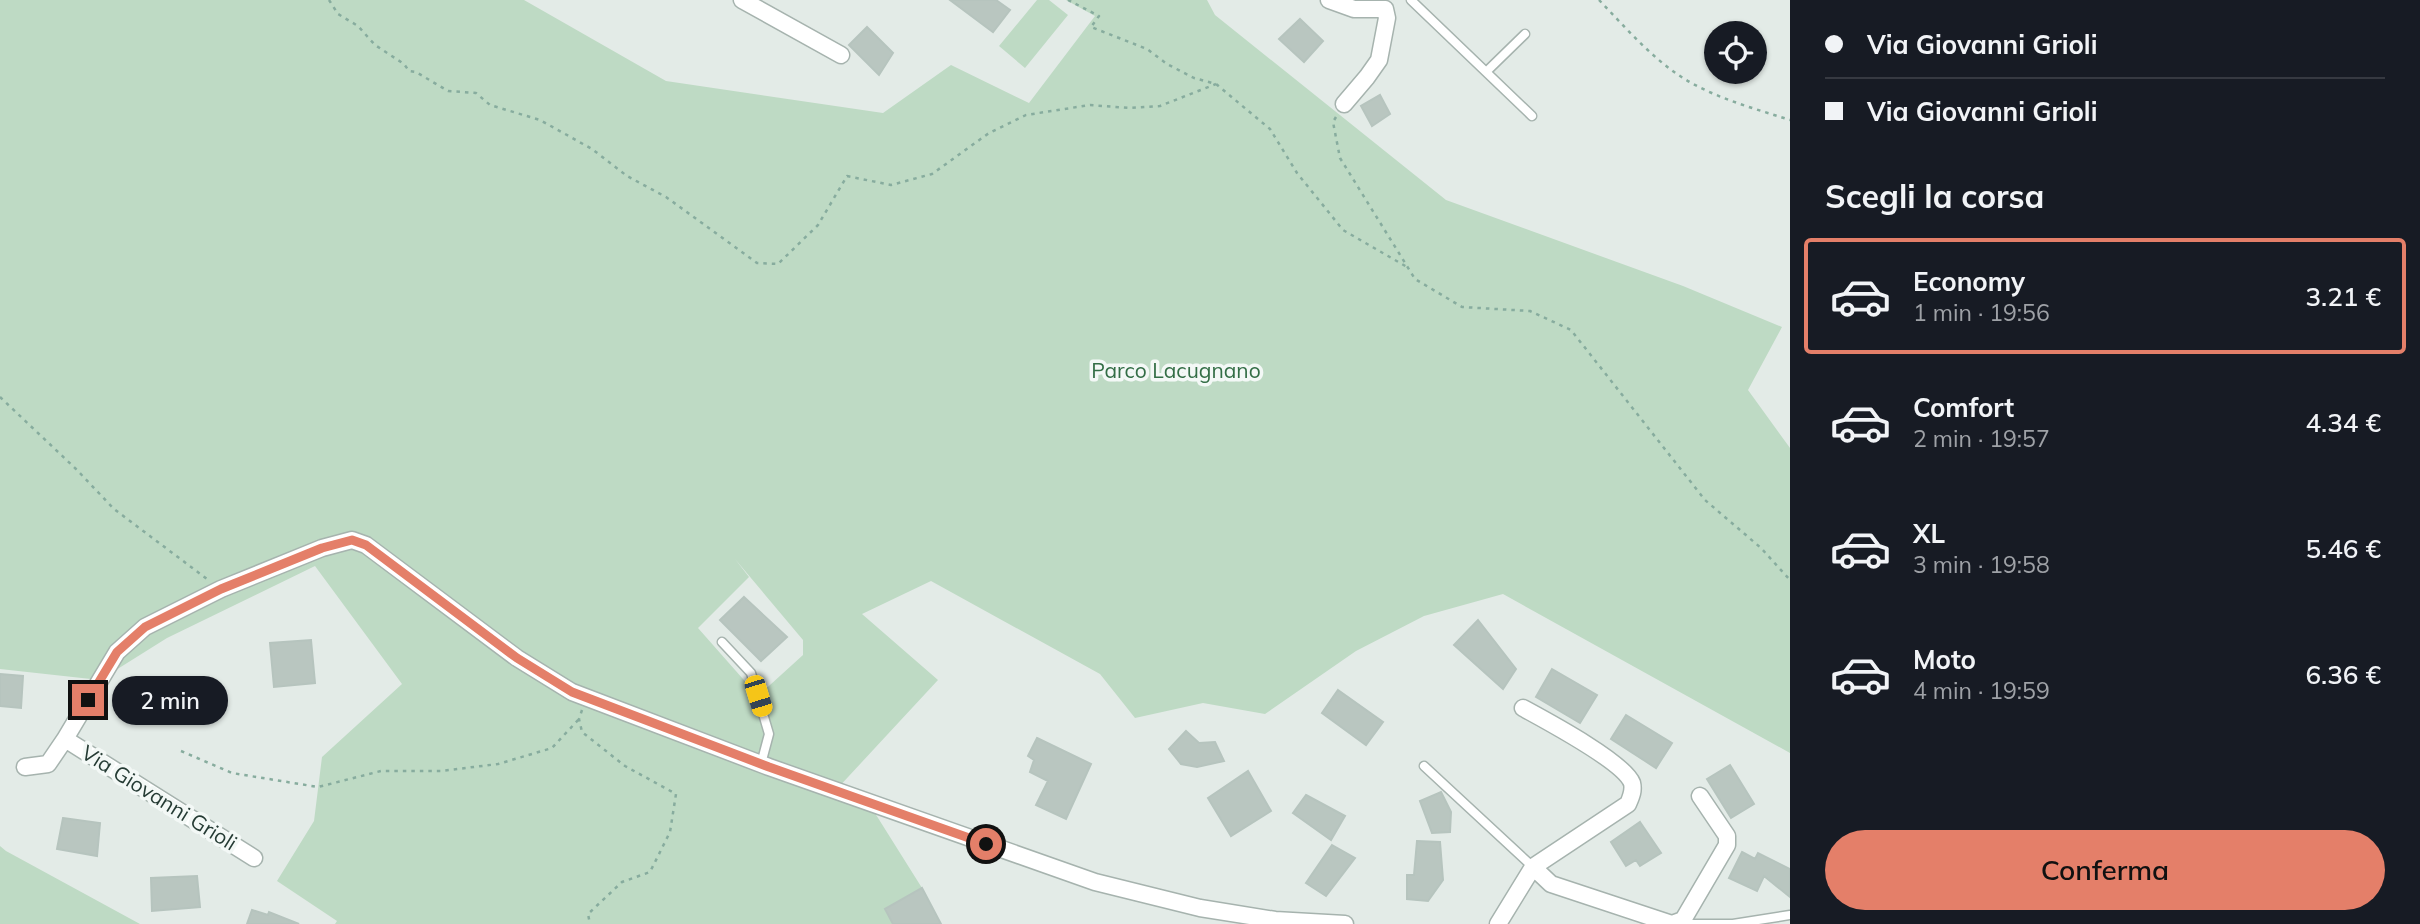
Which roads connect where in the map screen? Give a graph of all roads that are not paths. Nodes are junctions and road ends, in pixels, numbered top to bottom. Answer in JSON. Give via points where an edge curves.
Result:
{"nodes":[{"id":1,"x":742,"y":0,"type":"edge"},
{"id":2,"x":1329,"y":0,"type":"edge"},
{"id":3,"x":1411,"y":0,"type":"edge"},
{"id":4,"x":1390,"y":5,"type":"edge"},
{"id":5,"x":1525,"y":34,"type":"dead end"},
{"id":6,"x":841,"y":55,"type":"dead end"},
{"id":7,"x":1486,"y":72,"type":"junction"},
{"id":8,"x":1344,"y":104,"type":"road end"},
{"id":9,"x":1532,"y":116,"type":"dead end"},
{"id":10,"x":722,"y":642,"type":"dead end"},
{"id":11,"x":1523,"y":708,"type":"dead end"},
{"id":12,"x":65,"y":738,"type":"junction"},
{"id":13,"x":761,"y":764,"type":"junction"},
{"id":14,"x":1424,"y":766,"type":"dead end"},
{"id":15,"x":25,"y":767,"type":"dead end"},
{"id":16,"x":1700,"y":796,"type":"dead end"},
{"id":17,"x":254,"y":858,"type":"dead end"},
{"id":18,"x":1533,"y":867,"type":"junction"},
{"id":19,"x":1790,"y":915,"type":"edge"},
{"id":20,"x":1345,"y":924,"type":"edge"},
{"id":21,"x":1498,"y":924,"type":"edge"},
{"id":22,"x":1681,"y":924,"type":"edge"}],
"edges":[{"from":1,"to":6,"type":"street"},
{"from":2,"to":4,"type":"street","via":[[1354,9]]},
{"from":3,"to":7,"type":"lane"},
{"from":4,"to":8,"type":"street","via":[[1380,60]]},
{"from":5,"to":7,"type":"lane"},
{"from":7,"to":9,"type":"lane"},
{"from":10,"to":13,"type":"lane","via":[[751,673],[769,734]]},
{"from":11,"to":18,"type":"street","via":[[1580,739],[1623,772],[1632,782],[1633,795],[1628,804]]},
{"from":12,"to":13,"type":"street","name":"Via Giovanni Grioli","via":[[117,652],[145,627],[221,589],[352,540],[366,545],[517,658],[572,692]]},
{"from":12,"to":15,"type":"street","name":"Via Giovanni Grioli","via":[[48,764]]},
{"from":12,"to":17,"type":"street","name":"Via Giovanni Grioli"},
{"from":13,"to":20,"type":"street","name":"Via Giovanni Grioli","via":[[1096,882],[1200,908]]},
{"from":14,"to":18,"type":"lane"},
{"from":16,"to":18,"type":"street","via":[[1727,836],[1727,845],[1683,920],[1672,924],[1551,884]]},
{"from":18,"to":21,"type":"street"},
{"from":19,"to":22,"type":"lane","via":[[1733,924]]}]}
